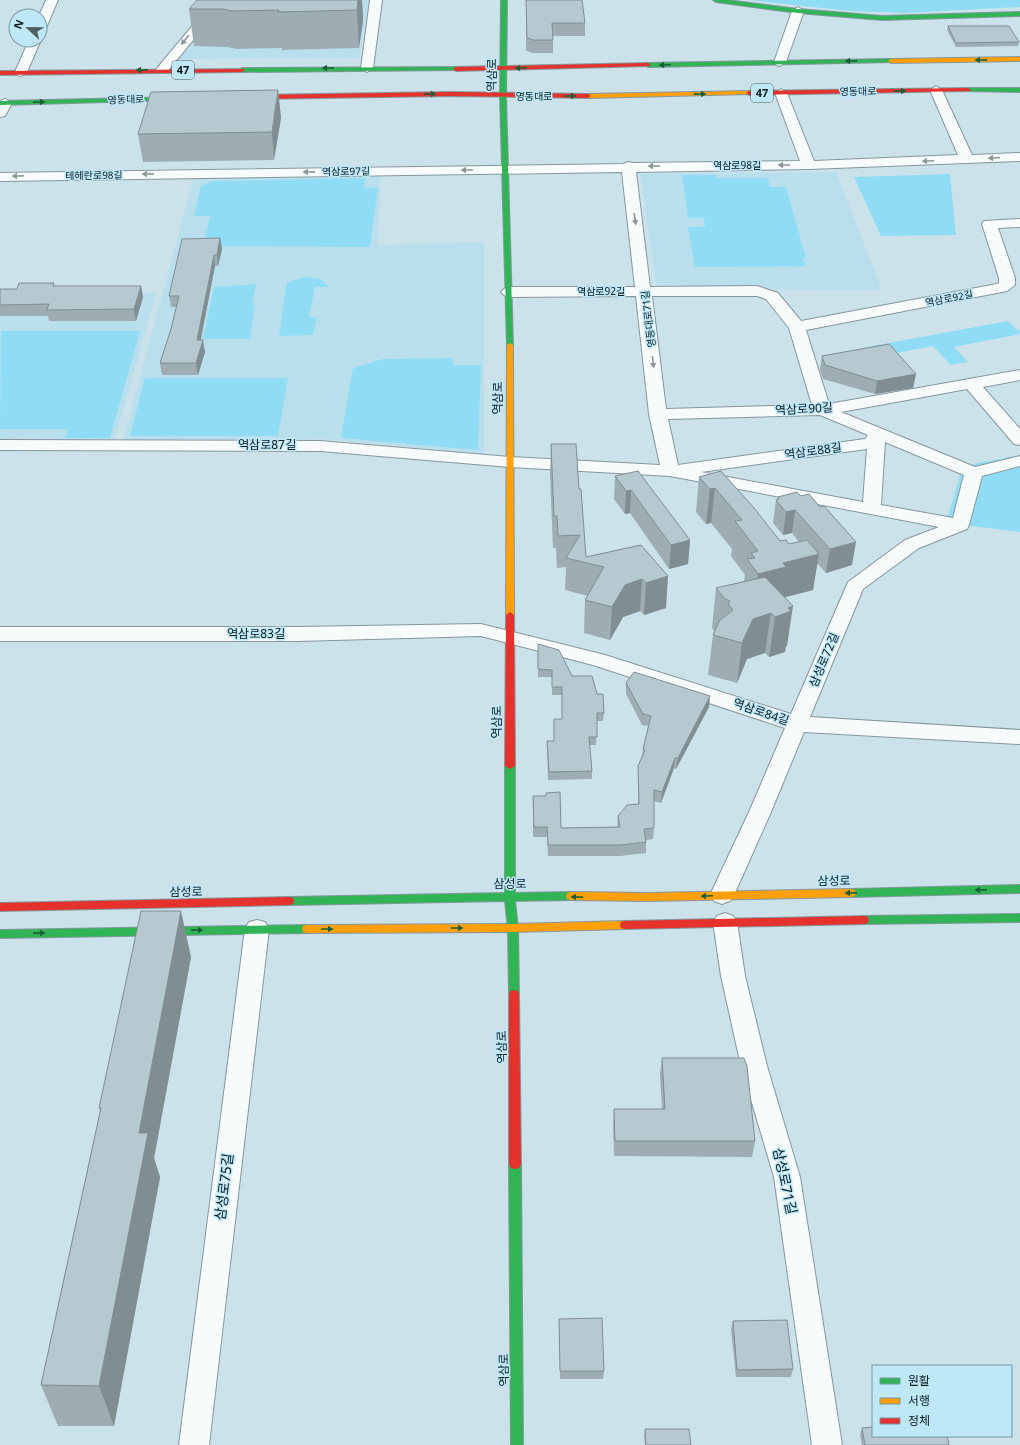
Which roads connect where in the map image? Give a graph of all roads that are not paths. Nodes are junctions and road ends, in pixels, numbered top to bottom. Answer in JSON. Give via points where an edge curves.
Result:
{"nodes":[{"id":1,"x":52,"y":0,"type":"edge"},
{"id":2,"x":220,"y":0,"type":"edge"},
{"id":3,"x":376,"y":0,"type":"edge"},
{"id":4,"x":504,"y":0,"type":"edge"},
{"id":5,"x":716,"y":0,"type":"edge"},
{"id":6,"x":48,"y":9,"type":"edge"},
{"id":7,"x":798,"y":11,"type":"junction"},
{"id":8,"x":1020,"y":14,"type":"edge"},
{"id":9,"x":32,"y":48,"type":"edge"},
{"id":10,"x":1020,"y":59,"type":"edge"},
{"id":11,"x":780,"y":62,"type":"junction"},
{"id":12,"x":367,"y":68,"type":"junction"},
{"id":13,"x":412,"y":68,"type":"junction"},
{"id":14,"x":504,"y":69,"type":"junction"},
{"id":15,"x":162,"y":70,"type":"junction"},
{"id":16,"x":0,"y":72,"type":"edge"},
{"id":17,"x":21,"y":72,"type":"junction"},
{"id":18,"x":428,"y":77,"type":"dead end"},
{"id":19,"x":422,"y":86,"type":"dead end"},
{"id":20,"x":364,"y":88,"type":"junction"},
{"id":21,"x":936,"y":90,"type":"junction"},
{"id":22,"x":1020,"y":90,"type":"edge"},
{"id":23,"x":781,"y":93,"type":"junction"},
{"id":24,"x":402,"y":94,"type":"junction"},
{"id":25,"x":503,"y":96,"type":"junction"},
{"id":26,"x":237,"y":97,"type":"edge"},
{"id":27,"x":190,"y":98,"type":"edge"},
{"id":28,"x":2,"y":106,"type":"edge"},
{"id":29,"x":1020,"y":157,"type":"edge"},
{"id":30,"x":967,"y":159,"type":"junction"},
{"id":31,"x":809,"y":165,"type":"junction"},
{"id":32,"x":628,"y":166,"type":"junction"},
{"id":33,"x":506,"y":170,"type":"junction"},
{"id":34,"x":187,"y":173,"type":"joint"},
{"id":35,"x":0,"y":176,"type":"edge"},
{"id":36,"x":1020,"y":223,"type":"edge"},
{"id":37,"x":645,"y":291,"type":"junction"},
{"id":38,"x":509,"y":292,"type":"junction"},
{"id":39,"x":797,"y":327,"type":"junction"},
{"id":40,"x":1020,"y":375,"type":"edge"},
{"id":41,"x":971,"y":383,"type":"junction"},
{"id":42,"x":822,"y":410,"type":"junction"},
{"id":43,"x":658,"y":414,"type":"junction"},
{"id":44,"x":877,"y":434,"type":"junction"},
{"id":45,"x":1020,"y":440,"type":"edge"},
{"id":46,"x":0,"y":445,"type":"edge"},
{"id":47,"x":1020,"y":461,"type":"edge"},
{"id":48,"x":510,"y":462,"type":"junction"},
{"id":49,"x":670,"y":471,"type":"junction"},
{"id":50,"x":974,"y":473,"type":"junction"},
{"id":51,"x":872,"y":508,"type":"junction"},
{"id":52,"x":960,"y":525,"type":"junction"},
{"id":53,"x":0,"y":634,"type":"edge"},
{"id":54,"x":511,"y":638,"type":"junction"},
{"id":55,"x":797,"y":724,"type":"junction"},
{"id":56,"x":1020,"y":737,"type":"edge"},
{"id":57,"x":1020,"y":889,"type":"edge"},
{"id":58,"x":722,"y":895,"type":"junction"},
{"id":59,"x":510,"y":896,"type":"junction"},
{"id":60,"x":0,"y":907,"type":"edge"},
{"id":61,"x":1020,"y":918,"type":"edge"},
{"id":62,"x":725,"y":922,"type":"junction"},
{"id":63,"x":513,"y":928,"type":"junction"},
{"id":64,"x":257,"y":929,"type":"junction"},
{"id":65,"x":0,"y":934,"type":"edge"},
{"id":66,"x":194,"y":1445,"type":"edge"},
{"id":67,"x":517,"y":1445,"type":"edge"},
{"id":68,"x":827,"y":1445,"type":"edge"}],
"edges":[{"from":1,"to":6,"type":"street"},
{"from":2,"to":15,"type":"street","one_way":true},
{"from":3,"to":12,"type":"street"},
{"from":4,"to":14,"type":"main road","name":"역삼로"},
{"from":5,"to":7,"type":"main road"},
{"from":7,"to":8,"type":"main road","via":[[882,18]]},
{"from":7,"to":11,"type":"street"},
{"from":9,"to":17,"type":"street"},
{"from":10,"to":11,"type":"main road","number":"47","one_way":true},
{"from":11,"to":14,"type":"main road","number":"47","one_way":true},
{"from":12,"to":13,"type":"main road","number":"47"},
{"from":12,"to":15,"type":"main road","number":"47","one_way":true},
{"from":12,"to":20,"type":"main road"},
{"from":13,"to":14,"type":"main road","number":"47"},
{"from":13,"to":18,"type":"main road"},
{"from":14,"to":25,"type":"main road","name":"역삼로"},
{"from":15,"to":17,"type":"main road","number":"47","one_way":true},
{"from":16,"to":17,"type":"main road","number":"47"},
{"from":19,"to":24,"type":"main road"},
{"from":20,"to":24,"type":"main road","name":"영동대로","number":"47"},
{"from":20,"to":26,"type":"main road","name":"영동대로","number":"47"},
{"from":21,"to":22,"type":"main road","name":"영동대로","number":"47"},
{"from":23,"to":21,"type":"main road","name":"영동대로","number":"47","one_way":true},
{"from":21,"to":30,"type":"street"},
{"from":25,"to":23,"type":"main road","name":"영동대로","number":"47","one_way":true},
{"from":23,"to":31,"type":"street"},
{"from":24,"to":25,"type":"main road","name":"영동대로","number":"47","one_way":true},
{"from":25,"to":33,"type":"main road","name":"역삼로"},
{"from":28,"to":27,"type":"main road","name":"영동대로","one_way":true},
{"from":29,"to":30,"type":"street","name":"역삼로98길","one_way":true},
{"from":30,"to":31,"type":"street","name":"역삼로98길","one_way":true},
{"from":31,"to":32,"type":"street","name":"역삼로98길","one_way":true},
{"from":32,"to":33,"type":"street","name":"역삼로98길"},
{"from":32,"to":37,"type":"street","name":"영동대로71길","one_way":true},
{"from":33,"to":34,"type":"street","name":"역삼로97길","one_way":true},
{"from":33,"to":38,"type":"main road","name":"역삼로"},
{"from":34,"to":35,"type":"street","name":"테헤란로98길","one_way":true},
{"from":36,"to":39,"type":"street","name":"역삼로92길","via":[[989,224],[1007,278],[1006,285],[1002,288]]},
{"from":37,"to":38,"type":"street","name":"역삼로92길"},
{"from":37,"to":39,"type":"street","name":"역삼로92길","via":[[767,293]]},
{"from":37,"to":43,"type":"street","name":"영동대로71길","one_way":true},
{"from":38,"to":48,"type":"main road","name":"역삼로"},
{"from":39,"to":42,"type":"street","name":"역삼로92길"},
{"from":40,"to":41,"type":"street","name":"역삼로90길"},
{"from":41,"to":42,"type":"street","name":"역삼로90길"},
{"from":41,"to":45,"type":"street"},
{"from":42,"to":43,"type":"street","name":"역삼로90길"},
{"from":42,"to":44,"type":"street"},
{"from":43,"to":49,"type":"street","name":"영동대로71길"},
{"from":44,"to":49,"type":"street","name":"역삼로88길","via":[[870,443]]},
{"from":44,"to":50,"type":"street"},
{"from":44,"to":51,"type":"street"},
{"from":46,"to":48,"type":"street","name":"역삼로87길","via":[[320,446]]},
{"from":47,"to":50,"type":"street"},
{"from":48,"to":49,"type":"street","name":"역삼로88길"},
{"from":48,"to":54,"type":"main road","name":"역삼로"},
{"from":49,"to":51,"type":"street","name":"역삼로88길"},
{"from":50,"to":52,"type":"street"},
{"from":51,"to":52,"type":"street","name":"역삼로88길"},
{"from":52,"to":55,"type":"street","name":"삼성로72길","via":[[912,544],[855,586]]},
{"from":53,"to":54,"type":"street","name":"역삼로83길","via":[[297,634],[482,630]]},
{"from":54,"to":55,"type":"street","name":"역삼로84길","via":[[598,660]]},
{"from":54,"to":59,"type":"main road","name":"역삼로"},
{"from":55,"to":56,"type":"street","name":"역삼로84길"},
{"from":55,"to":58,"type":"street","name":"삼성로72길"},
{"from":57,"to":58,"type":"main road","name":"삼성로","one_way":true},
{"from":58,"to":59,"type":"main road","name":"삼성로","one_way":true,"via":[[647,898]]},
{"from":59,"to":60,"type":"main road","name":"삼성로"},
{"from":59,"to":63,"type":"main road","name":"역삼로"},
{"from":61,"to":62,"type":"main road"},
{"from":62,"to":63,"type":"main road"},
{"from":62,"to":68,"type":"street","name":"삼성로71길","via":[[733,976],[754,1066],[787,1177]]},
{"from":64,"to":63,"type":"main road","one_way":true},
{"from":63,"to":67,"type":"main road","name":"역삼로"},
{"from":65,"to":64,"type":"main road","one_way":true},
{"from":64,"to":66,"type":"street","name":"삼성로75길"}]}
